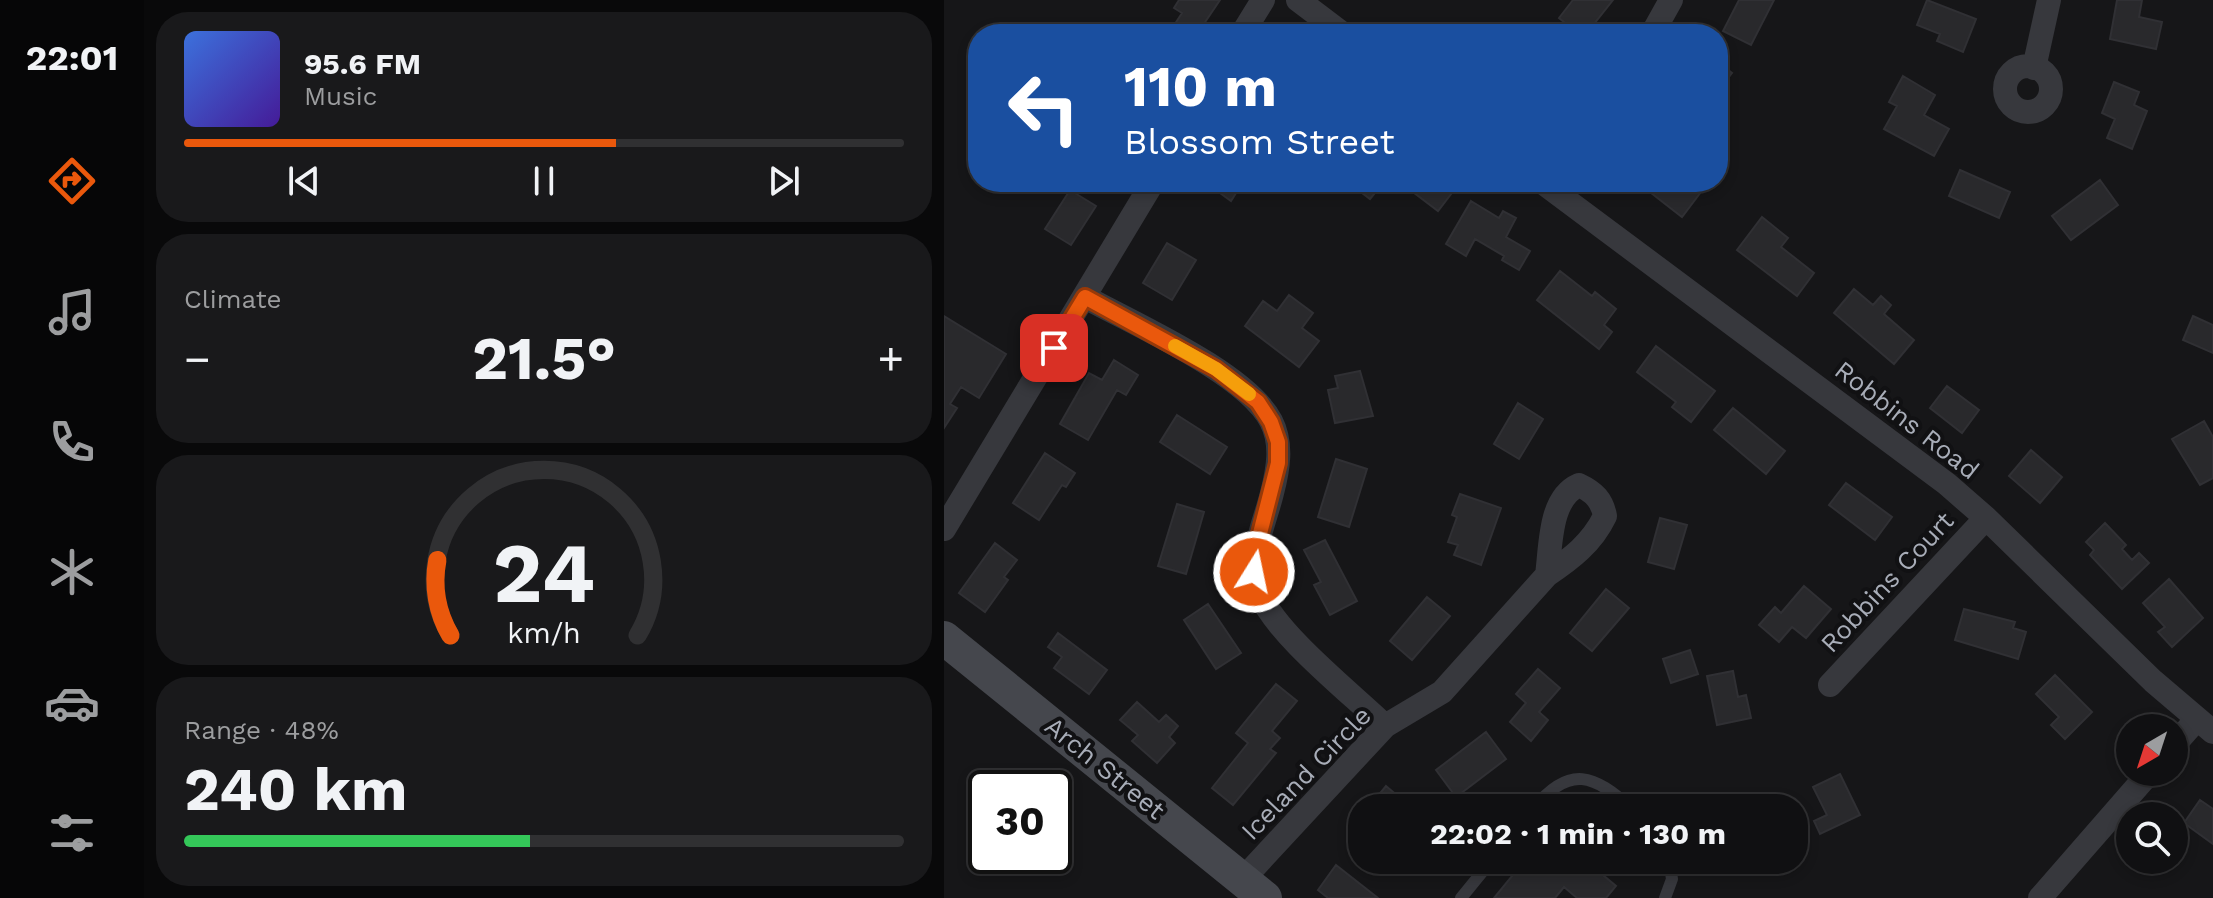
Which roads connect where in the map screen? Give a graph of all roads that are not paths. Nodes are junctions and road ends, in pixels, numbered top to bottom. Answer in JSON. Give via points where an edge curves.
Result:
{"nodes":[{"id":1,"x":1263,"y":0,"type":"edge"},
{"id":2,"x":1298,"y":0,"type":"edge"},
{"id":3,"x":1671,"y":0,"type":"edge"},
{"id":4,"x":2049,"y":0,"type":"edge"},
{"id":5,"x":1248,"y":24,"type":"edge"},
{"id":6,"x":1330,"y":24,"type":"edge"},
{"id":7,"x":1658,"y":24,"type":"edge"},
{"id":8,"x":2034,"y":68,"type":"dead end"},
{"id":9,"x":1147,"y":192,"type":"edge"},
{"id":10,"x":1557,"y":192,"type":"edge"},
{"id":11,"x":1085,"y":297,"type":"junction"},
{"id":12,"x":1986,"y":518,"type":"junction"},
{"id":13,"x":944,"y":529,"type":"edge"},
{"id":14,"x":1547,"y":575,"type":"dead end"},
{"id":15,"x":944,"y":638,"type":"edge"},
{"id":16,"x":1830,"y":685,"type":"dead end"},
{"id":17,"x":1385,"y":726,"type":"junction"},
{"id":18,"x":2204,"y":726,"type":"edge"},
{"id":19,"x":2138,"y":786,"type":"edge"},
{"id":20,"x":1549,"y":794,"type":"edge"},
{"id":21,"x":1615,"y":794,"type":"edge"},
{"id":22,"x":1481,"y":874,"type":"edge"},
{"id":23,"x":1671,"y":874,"type":"edge"},
{"id":24,"x":1254,"y":889,"type":"edge"},
{"id":25,"x":1461,"y":898,"type":"edge"},
{"id":26,"x":1665,"y":898,"type":"edge"},
{"id":27,"x":2040,"y":898,"type":"edge"}],
"edges":[{"from":1,"to":5,"type":"street"},
{"from":2,"to":6,"type":"street"},
{"from":3,"to":7,"type":"street"},
{"from":4,"to":8,"type":"street"},
{"from":9,"to":11,"type":"street"},
{"from":10,"to":12,"type":"street","name":"Robbins Road"},
{"from":11,"to":13,"type":"street"},
{"from":11,"to":17,"type":"street","via":[[1216,369],[1265,412],[1278,442],[1278,463],[1255,553],[1260,593],[1270,615]]},
{"from":12,"to":16,"type":"street","name":"Robbins Court"},
{"from":12,"to":18,"type":"street","name":"Robbins Road"},
{"from":14,"to":17,"type":"street","name":"Iceland Circle","via":[[1442,692]]},
{"from":15,"to":24,"type":"street","name":"Arch Street"},
{"from":17,"to":24,"type":"street","name":"Iceland Circle"},
{"from":19,"to":27,"type":"street"},
{"from":20,"to":21,"type":"lane","via":[[1574,779],[1591,779]]},
{"from":22,"to":25,"type":"lane"},
{"from":23,"to":26,"type":"lane"}]}
